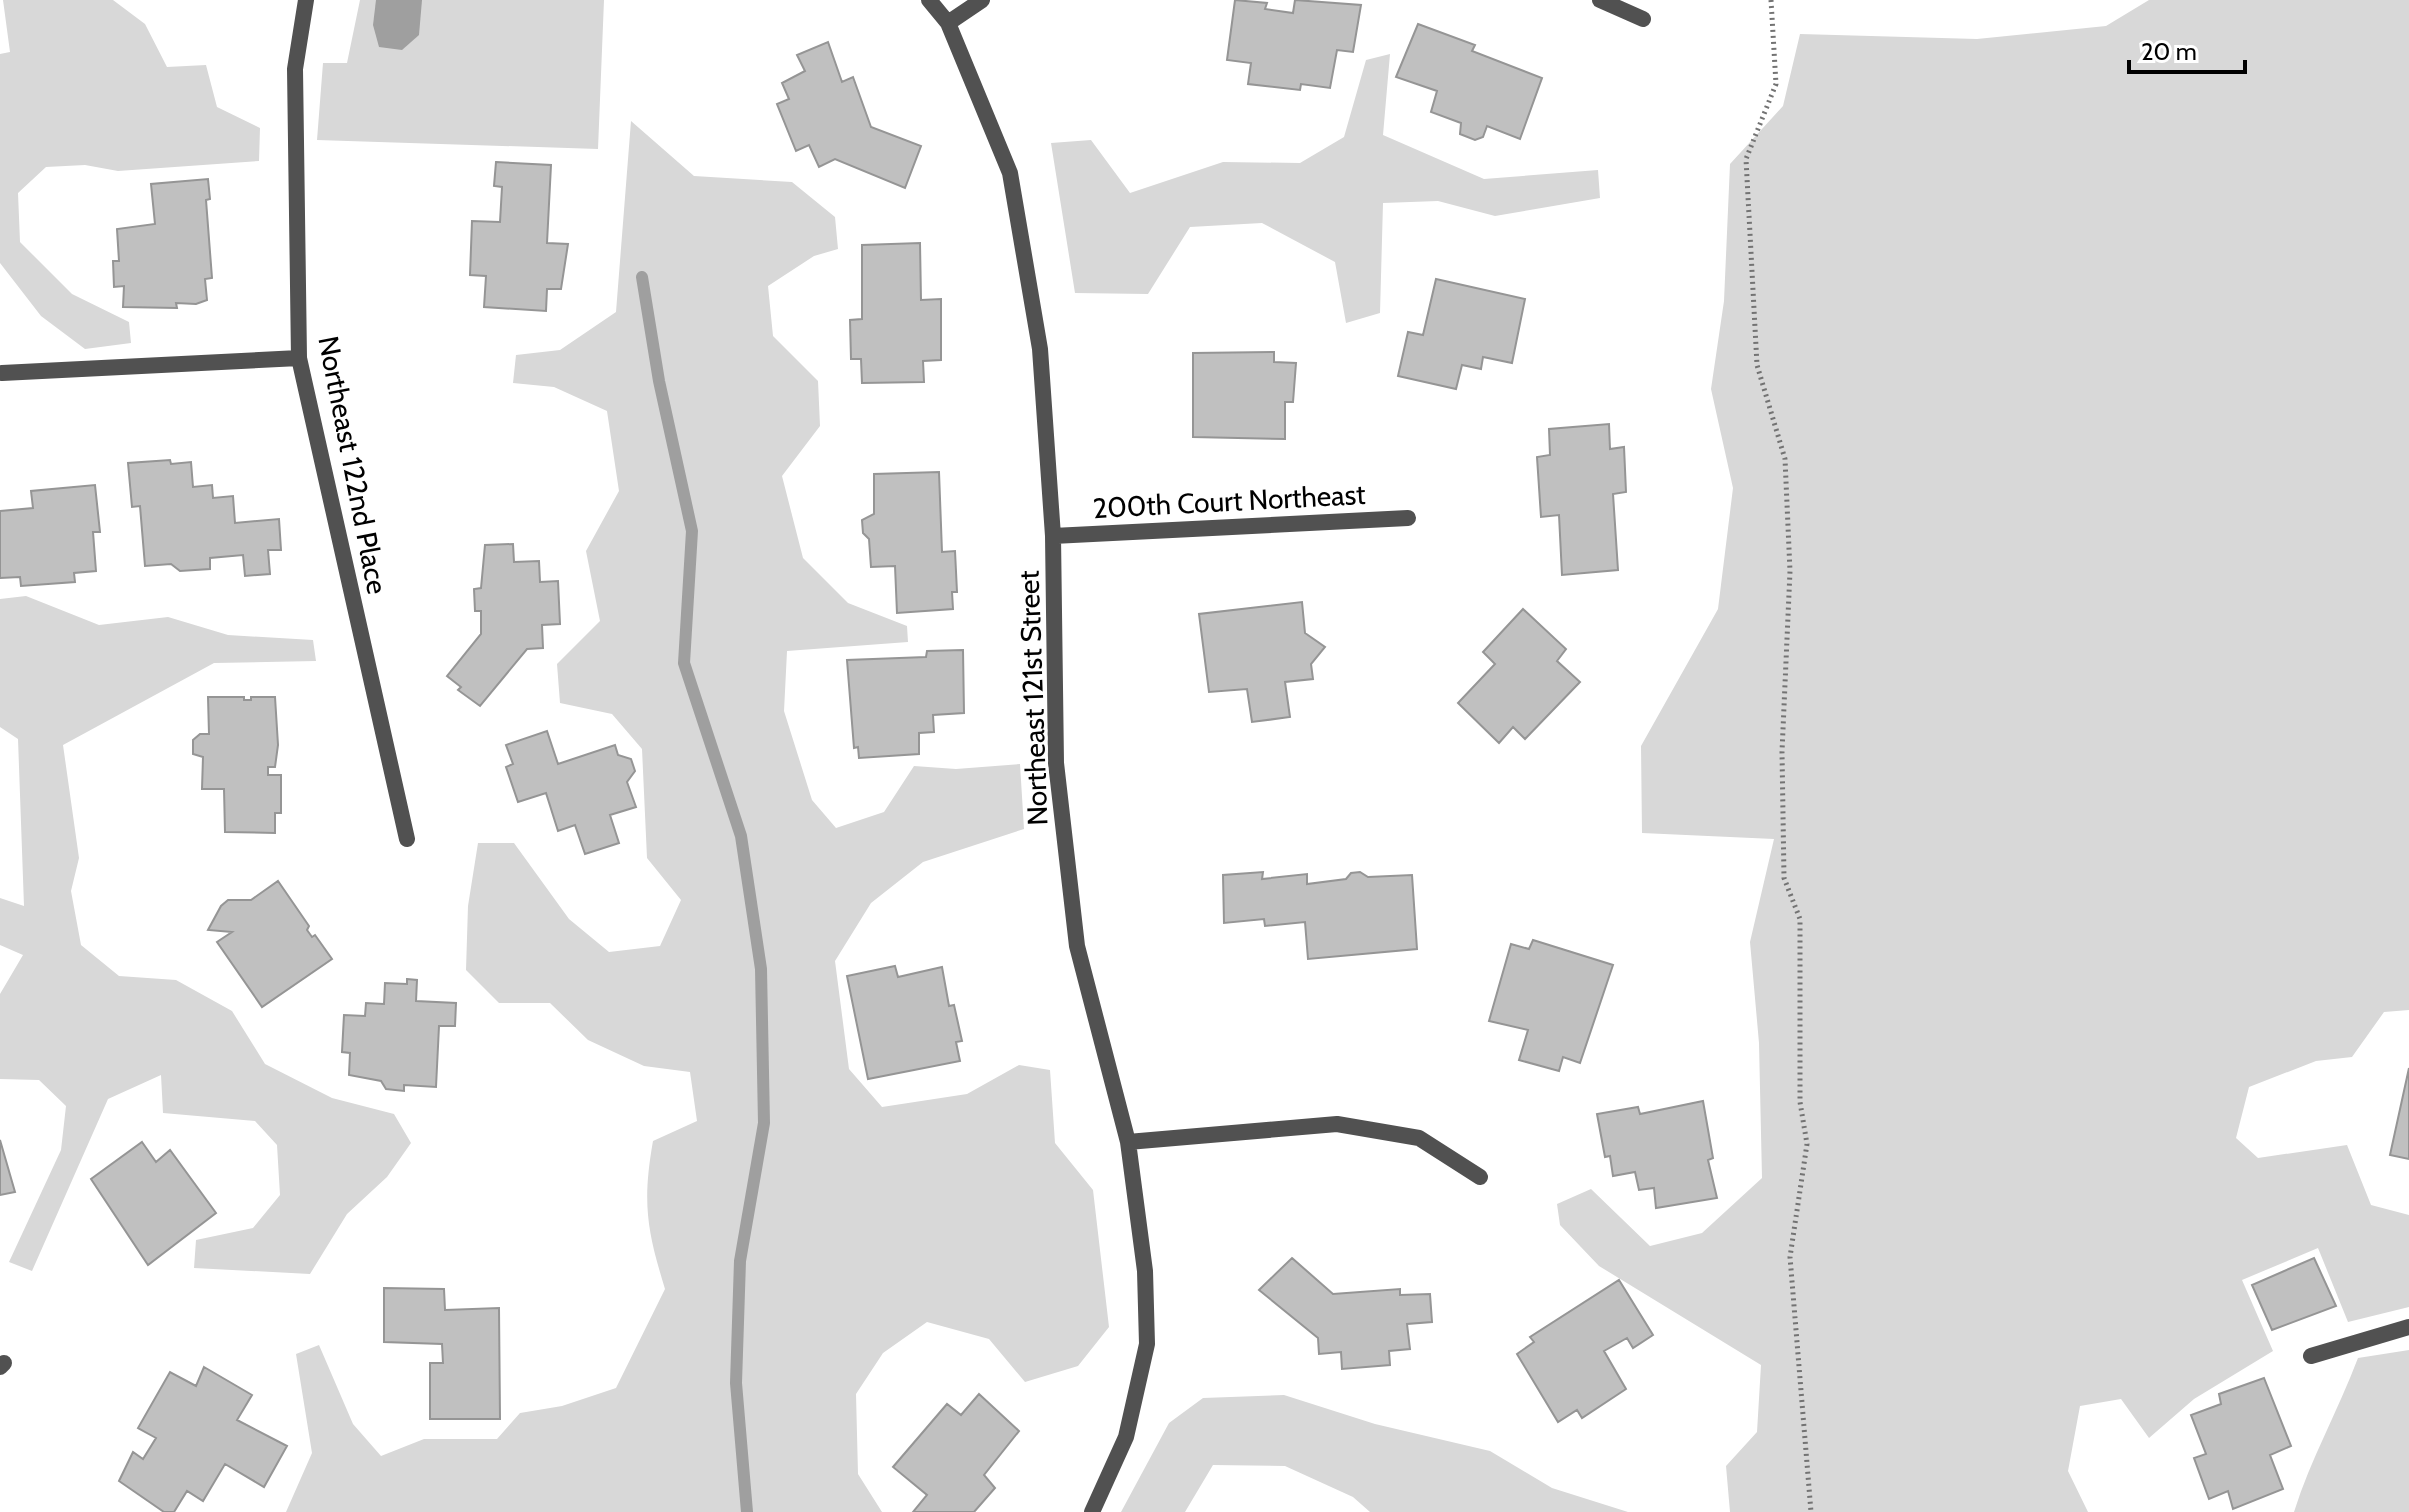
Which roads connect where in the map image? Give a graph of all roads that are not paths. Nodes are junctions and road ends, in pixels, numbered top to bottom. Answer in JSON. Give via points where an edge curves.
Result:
{"nodes":[{"id":1,"x":306,"y":0,"type":"edge"},
{"id":2,"x":929,"y":0,"type":"edge"},
{"id":3,"x":982,"y":0,"type":"edge"},
{"id":4,"x":1600,"y":0,"type":"edge"},
{"id":5,"x":1643,"y":19,"type":"dead end"},
{"id":6,"x":948,"y":23,"type":"junction"},
{"id":7,"x":299,"y":358,"type":"junction"},
{"id":8,"x":2,"y":373,"type":"edge"},
{"id":9,"x":1408,"y":518,"type":"dead end"},
{"id":10,"x":1053,"y":536,"type":"junction"},
{"id":11,"x":407,"y":839,"type":"dead end"},
{"id":12,"x":1128,"y":1142,"type":"junction"},
{"id":13,"x":1480,"y":1177,"type":"dead end"},
{"id":14,"x":2409,"y":1327,"type":"edge"},
{"id":15,"x":2311,"y":1356,"type":"dead end"},
{"id":16,"x":1092,"y":1512,"type":"edge"}],
"edges":[{"from":1,"to":7,"type":"street","name":"Northeast 122nd Place","via":[[295,69]]},
{"from":2,"to":6,"type":"street","name":"Northeast 121st Street"},
{"from":3,"to":6,"type":"street"},
{"from":4,"to":5,"type":"street"},
{"from":6,"to":10,"type":"street","name":"Northeast 121st Street","via":[[1010,173],[1040,349]]},
{"from":7,"to":8,"type":"street"},
{"from":7,"to":11,"type":"street","name":"Northeast 122nd Place"},
{"from":9,"to":10,"type":"street","name":"200th Court Northeast"},
{"from":10,"to":12,"type":"street","name":"Northeast 121st Street","via":[[1056,763],[1077,946]]},
{"from":12,"to":13,"type":"street","via":[[1337,1124],[1419,1138]]},
{"from":12,"to":16,"type":"street","name":"Northeast 121st Street","via":[[1145,1271],[1147,1344],[1126,1437]]},
{"from":14,"to":15,"type":"street"}]}
